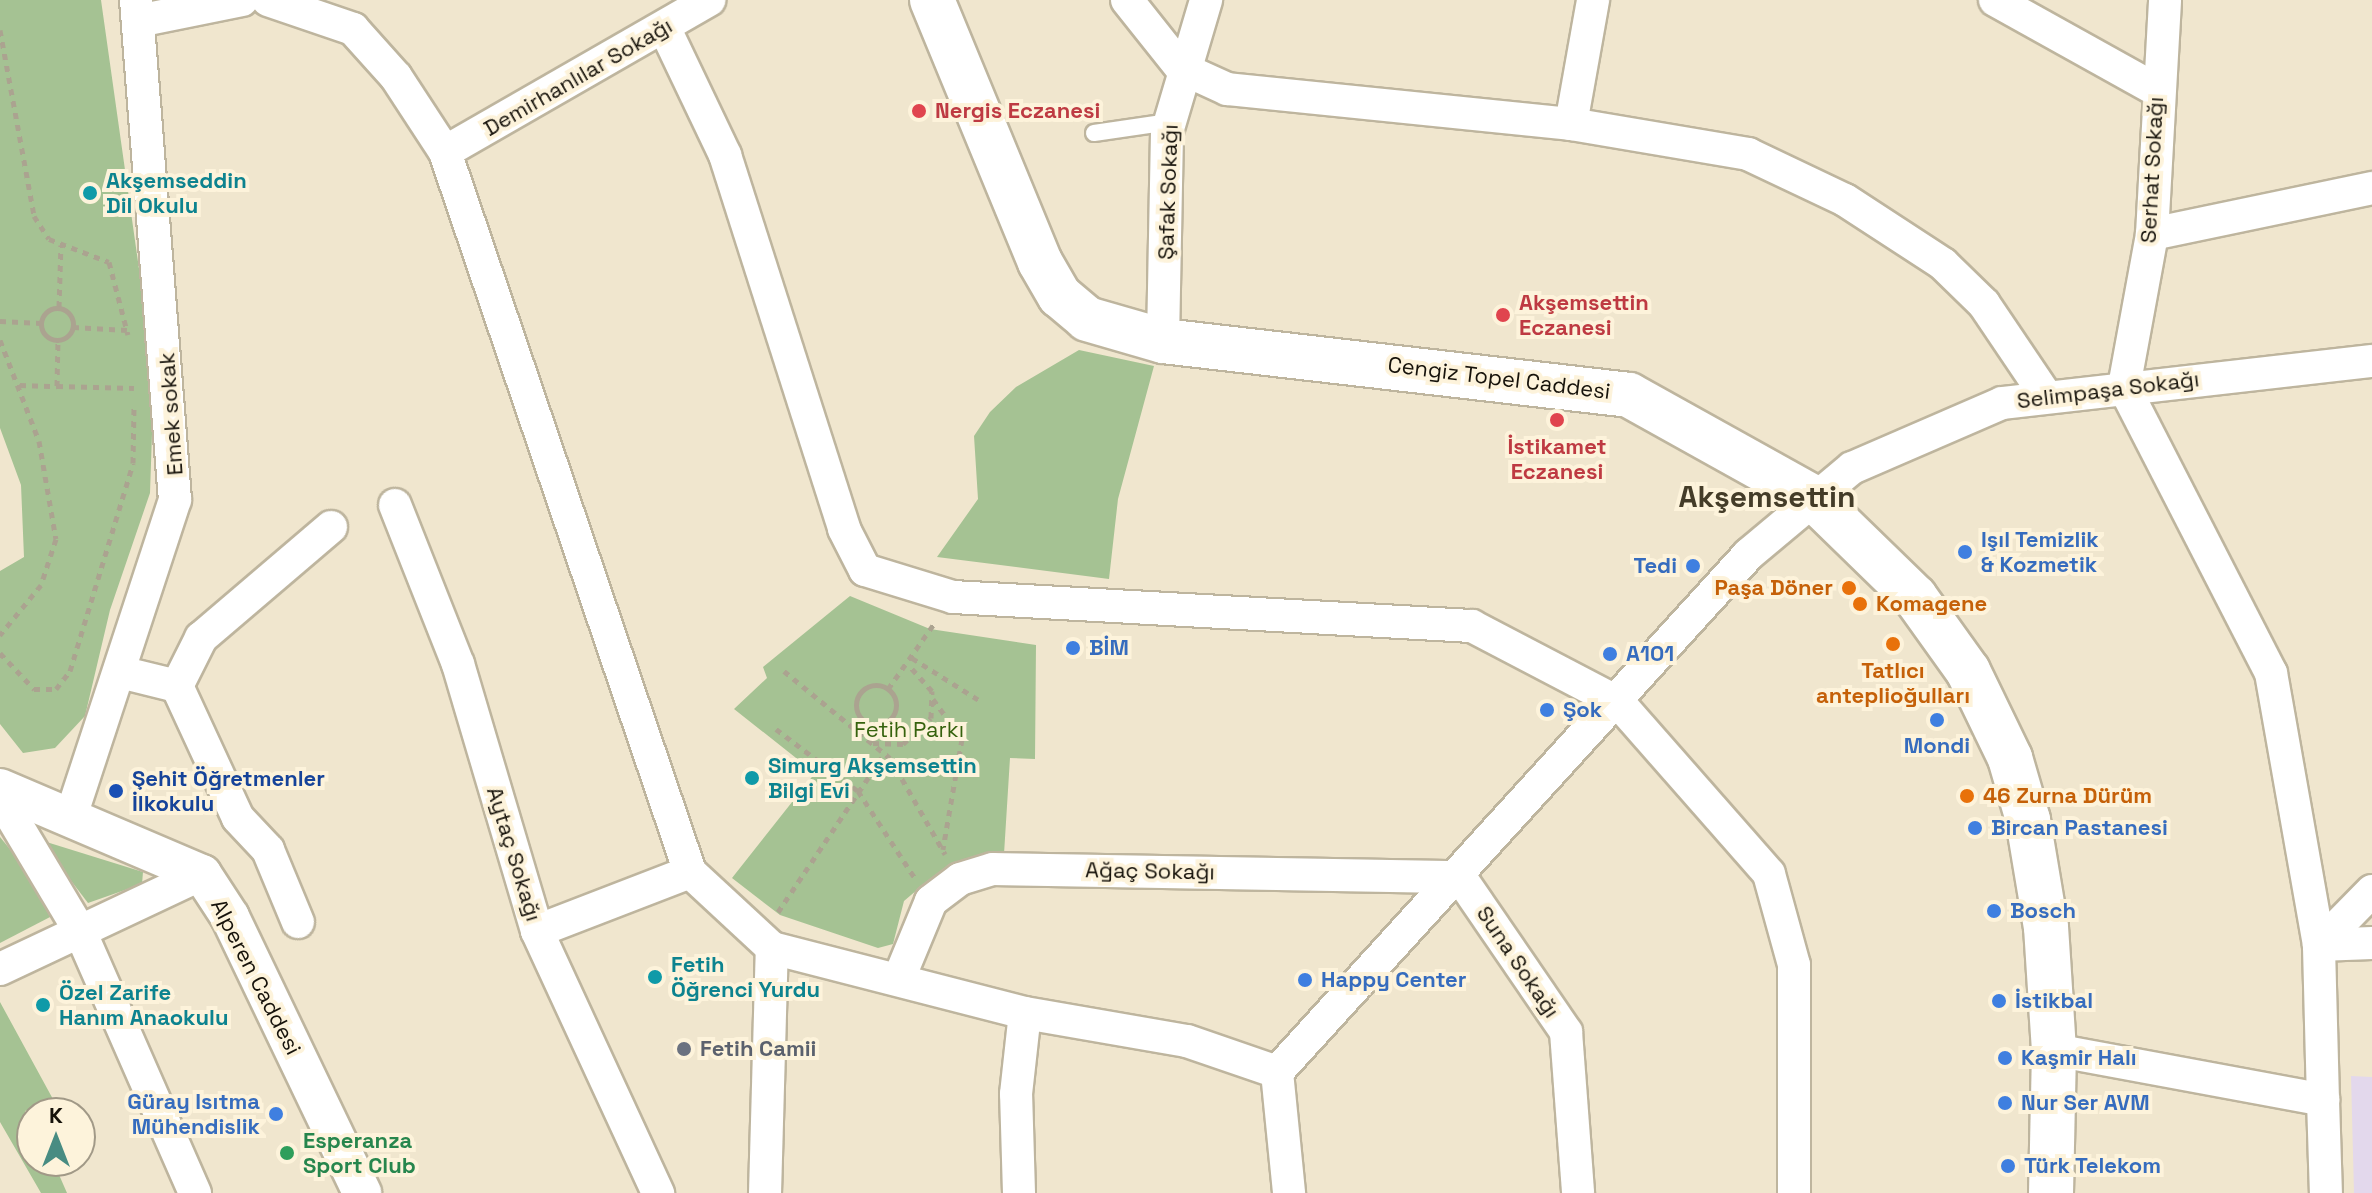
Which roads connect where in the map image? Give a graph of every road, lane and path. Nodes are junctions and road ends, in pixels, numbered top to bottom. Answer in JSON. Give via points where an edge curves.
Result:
{"nodes":[{"id":1,"x":242,"y":0,"type":"edge"},
{"id":2,"x":268,"y":0,"type":"edge"},
{"id":3,"x":709,"y":0,"type":"edge"},
{"id":4,"x":932,"y":0,"type":"edge"},
{"id":5,"x":1127,"y":0,"type":"edge"},
{"id":6,"x":1206,"y":0,"type":"edge"},
{"id":7,"x":1593,"y":0,"type":"edge"},
{"id":8,"x":1995,"y":0,"type":"edge"},
{"id":9,"x":2165,"y":0,"type":"edge"},
{"id":10,"x":137,"y":11,"type":"edge"},
{"id":11,"x":665,"y":29,"type":"junction"},
{"id":12,"x":0,"y":30,"type":"edge"},
{"id":13,"x":1181,"y":68,"type":"junction"},
{"id":14,"x":2155,"y":89,"type":"junction"},
{"id":15,"x":1169,"y":122,"type":"junction"},
{"id":16,"x":1571,"y":124,"type":"junction"},
{"id":17,"x":1094,"y":133,"type":"dead end"},
{"id":18,"x":445,"y":152,"type":"junction"},
{"id":19,"x":2372,"y":188,"type":"edge"},
{"id":20,"x":2152,"y":234,"type":"junction"},
{"id":21,"x":61,"y":245,"type":"junction"},
{"id":22,"x":59,"y":307,"type":"junction"},
{"id":23,"x":0,"y":321,"type":"edge"},
{"id":24,"x":41,"y":323,"type":"junction"},
{"id":25,"x":73,"y":327,"type":"junction"},
{"id":26,"x":127,"y":330,"type":"junction"},
{"id":27,"x":0,"y":340,"type":"edge"},
{"id":28,"x":58,"y":340,"type":"junction"},
{"id":29,"x":1163,"y":341,"type":"junction"},
{"id":30,"x":130,"y":343,"type":"dead end"},
{"id":31,"x":2372,"y":361,"type":"edge"},
{"id":32,"x":134,"y":379,"type":"dead end"},
{"id":33,"x":20,"y":385,"type":"junction"},
{"id":34,"x":57,"y":386,"type":"junction"},
{"id":35,"x":2124,"y":387,"type":"junction"},
{"id":36,"x":134,"y":388,"type":"junction"},
{"id":37,"x":2046,"y":396,"type":"junction"},
{"id":38,"x":1812,"y":497,"type":"junction"},
{"id":39,"x":395,"y":505,"type":"dead end"},
{"id":40,"x":331,"y":527,"type":"dead end"},
{"id":41,"x":953,"y":597,"type":"junction"},
{"id":42,"x":0,"y":635,"type":"edge"},
{"id":43,"x":0,"y":653,"type":"edge"},
{"id":44,"x":912,"y":658,"type":"junction"},
{"id":45,"x":908,"y":664,"type":"junction"},
{"id":46,"x":784,"y":671,"type":"dead end"},
{"id":47,"x":124,"y":673,"type":"junction"},
{"id":48,"x":177,"y":686,"type":"junction"},
{"id":49,"x":888,"y":689,"type":"junction"},
{"id":50,"x":933,"y":699,"type":"junction"},
{"id":51,"x":982,"y":702,"type":"dead end"},
{"id":52,"x":1619,"y":703,"type":"junction"},
{"id":53,"x":866,"y":722,"type":"junction"},
{"id":54,"x":776,"y":729,"type":"dead end"},
{"id":55,"x":857,"y":731,"type":"junction"},
{"id":56,"x":870,"y":742,"type":"junction"},
{"id":57,"x":884,"y":753,"type":"junction"},
{"id":58,"x":0,"y":788,"type":"edge"},
{"id":59,"x":858,"y":791,"type":"junction"},
{"id":60,"x":0,"y":797,"type":"edge"},
{"id":61,"x":72,"y":813,"type":"junction"},
{"id":62,"x":943,"y":850,"type":"junction"},
{"id":63,"x":690,"y":872,"type":"junction"},
{"id":64,"x":202,"y":874,"type":"junction"},
{"id":65,"x":1460,"y":877,"type":"junction"},
{"id":66,"x":960,"y":879,"type":"junction"},
{"id":67,"x":2372,"y":891,"type":"edge"},
{"id":68,"x":931,"y":901,"type":"junction"},
{"id":69,"x":298,"y":922,"type":"dead end"},
{"id":70,"x":80,"y":931,"type":"junction"},
{"id":71,"x":537,"y":931,"type":"junction"},
{"id":72,"x":2372,"y":943,"type":"edge"},
{"id":73,"x":767,"y":944,"type":"junction"},
{"id":74,"x":2319,"y":945,"type":"junction"},
{"id":75,"x":0,"y":969,"type":"edge"},
{"id":76,"x":900,"y":976,"type":"junction"},
{"id":77,"x":1025,"y":1013,"type":"junction"},
{"id":78,"x":2054,"y":1050,"type":"junction"},
{"id":79,"x":1277,"y":1072,"type":"junction"},
{"id":80,"x":2323,"y":1100,"type":"junction"},
{"id":81,"x":195,"y":1193,"type":"edge"},
{"id":82,"x":362,"y":1193,"type":"edge"},
{"id":83,"x":658,"y":1193,"type":"edge"},
{"id":84,"x":765,"y":1193,"type":"edge"},
{"id":85,"x":1019,"y":1193,"type":"edge"},
{"id":86,"x":1289,"y":1193,"type":"edge"},
{"id":87,"x":1578,"y":1193,"type":"edge"},
{"id":88,"x":1794,"y":1193,"type":"edge"},
{"id":89,"x":2051,"y":1193,"type":"edge"},
{"id":90,"x":2326,"y":1193,"type":"edge"}],
"edges":[{"from":1,"to":10,"type":"street"},
{"from":2,"to":18,"type":"street","via":[[353,29],[396,77]]},
{"from":3,"to":11,"type":"street","name":"Demirhanlılar Sokağı"},
{"from":4,"to":29,"type":"main road","name":"Cengiz Topel Caddesi","via":[[1060,296],[1087,319]]},
{"from":5,"to":13,"type":"street"},
{"from":6,"to":13,"type":"street","name":"Şafak Sokağı"},
{"from":7,"to":16,"type":"street"},
{"from":8,"to":14,"type":"street"},
{"from":9,"to":14,"type":"street","name":"Serhat Sokağı"},
{"from":10,"to":47,"type":"street","name":"Emek sokak","via":[[176,485]]},
{"from":11,"to":18,"type":"street","name":"Demirhanlılar Sokağı"},
{"from":11,"to":41,"type":"street","via":[[725,155],[851,548],[865,570]]},
{"from":12,"to":21,"type":"path","via":[[34,216],[49,239]]},
{"from":13,"to":15,"type":"street","name":"Şafak Sokağı"},
{"from":13,"to":16,"type":"street","via":[[1227,89]]},
{"from":14,"to":20,"type":"street","name":"Serhat Sokağı"},
{"from":15,"to":17,"type":"lane"},
{"from":15,"to":29,"type":"street","name":"Şafak Sokağı"},
{"from":16,"to":37,"type":"street","via":[[1748,154],[1845,200],[1971,290]]},
{"from":18,"to":63,"type":"street"},
{"from":19,"to":20,"type":"street"},
{"from":20,"to":35,"type":"street","name":"Serhat Sokağı"},
{"from":21,"to":22,"type":"path"},
{"from":21,"to":26,"type":"path","via":[[109,262]]},
{"from":22,"to":24,"type":"path"},
{"from":22,"to":25,"type":"path"},
{"from":23,"to":24,"type":"path"},
{"from":24,"to":28,"type":"path"},
{"from":25,"to":26,"type":"path"},
{"from":25,"to":28,"type":"path"},
{"from":26,"to":30,"type":"path"},
{"from":27,"to":33,"type":"path"},
{"from":28,"to":34,"type":"path"},
{"from":29,"to":38,"type":"main road","name":"Cengiz Topel Caddesi","via":[[1600,387],[1655,406]]},
{"from":31,"to":35,"type":"street","name":"Selimpaşa Sokağı"},
{"from":32,"to":36,"type":"path"},
{"from":33,"to":34,"type":"path"},
{"from":33,"to":42,"type":"path","via":[[56,539],[41,585]]},
{"from":34,"to":36,"type":"path"},
{"from":35,"to":37,"type":"street","name":"Selimpaşa Sokağı"},
{"from":35,"to":74,"type":"street","via":[[2271,673]]},
{"from":36,"to":43,"type":"path","via":[[133,463],[70,671],[56,689],[34,689]]},
{"from":37,"to":38,"type":"street","name":"Selimpaşa Sokağı","via":[[2002,403],[1852,468]]},
{"from":38,"to":52,"type":"street","name":"Selimpaşa Sokağı","via":[[1749,554]]},
{"from":38,"to":78,"type":"main road","name":"Cengiz Topel Caddesi","via":[[1915,597],[1968,671],[2010,758],[2046,927]]},
{"from":39,"to":71,"type":"street","name":"Aytaç Sokağı","via":[[458,664]]},
{"from":40,"to":48,"type":"street","via":[[201,638]]},
{"from":41,"to":44,"type":"path"},
{"from":41,"to":52,"type":"street","via":[[1472,626]]},
{"from":44,"to":45,"type":"path"},
{"from":44,"to":51,"type":"path"},
{"from":45,"to":49,"type":"path"},
{"from":45,"to":50,"type":"path","via":[[926,679]]},
{"from":46,"to":55,"type":"path"},
{"from":47,"to":48,"type":"street"},
{"from":47,"to":61,"type":"street","name":"Emek sokak"},
{"from":48,"to":69,"type":"street","via":[[238,818],[268,850]]},
{"from":49,"to":53,"type":"path","via":[[895,713],[879,725]]},
{"from":49,"to":53,"type":"path","via":[[860,694],[858,711]]},
{"from":50,"to":56,"type":"path","via":[[931,718],[915,739]]},
{"from":50,"to":62,"type":"path","via":[[962,739]]},
{"from":52,"to":65,"type":"street","name":"Selimpaşa Sokağı"},
{"from":52,"to":88,"type":"street","via":[[1769,874],[1794,965]]},
{"from":53,"to":55,"type":"path"},
{"from":54,"to":59,"type":"path"},
{"from":55,"to":56,"type":"path"},
{"from":56,"to":57,"type":"path"},
{"from":57,"to":59,"type":"path"},
{"from":57,"to":62,"type":"path"},
{"from":58,"to":61,"type":"street","name":"Alperen Caddesi"},
{"from":59,"to":68,"type":"path"},
{"from":59,"to":73,"type":"path"},
{"from":60,"to":70,"type":"street"},
{"from":61,"to":64,"type":"street","name":"Alperen Caddesi"},
{"from":62,"to":66,"type":"path"},
{"from":63,"to":71,"type":"street"},
{"from":63,"to":73,"type":"street"},
{"from":64,"to":70,"type":"street"},
{"from":64,"to":82,"type":"street","name":"Alperen Caddesi","via":[[230,917]]},
{"from":65,"to":66,"type":"street","name":"Ağaç Sokağı","via":[[993,869]]},
{"from":65,"to":79,"type":"street","name":"Selimpaşa Sokağı"},
{"from":65,"to":87,"type":"street","name":"Suna Sokağı","via":[[1566,1032]]},
{"from":66,"to":68,"type":"street","name":"Ağaç Sokağı"},
{"from":67,"to":74,"type":"street"},
{"from":68,"to":76,"type":"street"},
{"from":70,"to":75,"type":"street"},
{"from":70,"to":81,"type":"street"},
{"from":71,"to":83,"type":"street","name":"Aytaç Sokağı"},
{"from":72,"to":74,"type":"street"},
{"from":73,"to":76,"type":"street"},
{"from":73,"to":84,"type":"street"},
{"from":74,"to":80,"type":"street"},
{"from":76,"to":77,"type":"street"},
{"from":77,"to":79,"type":"street","via":[[1187,1041]]},
{"from":77,"to":85,"type":"street","via":[[1016,1094]]},
{"from":78,"to":80,"type":"street"},
{"from":78,"to":89,"type":"main road","name":"Cengiz Topel Caddesi"},
{"from":79,"to":86,"type":"street"},
{"from":80,"to":90,"type":"street"}]}
